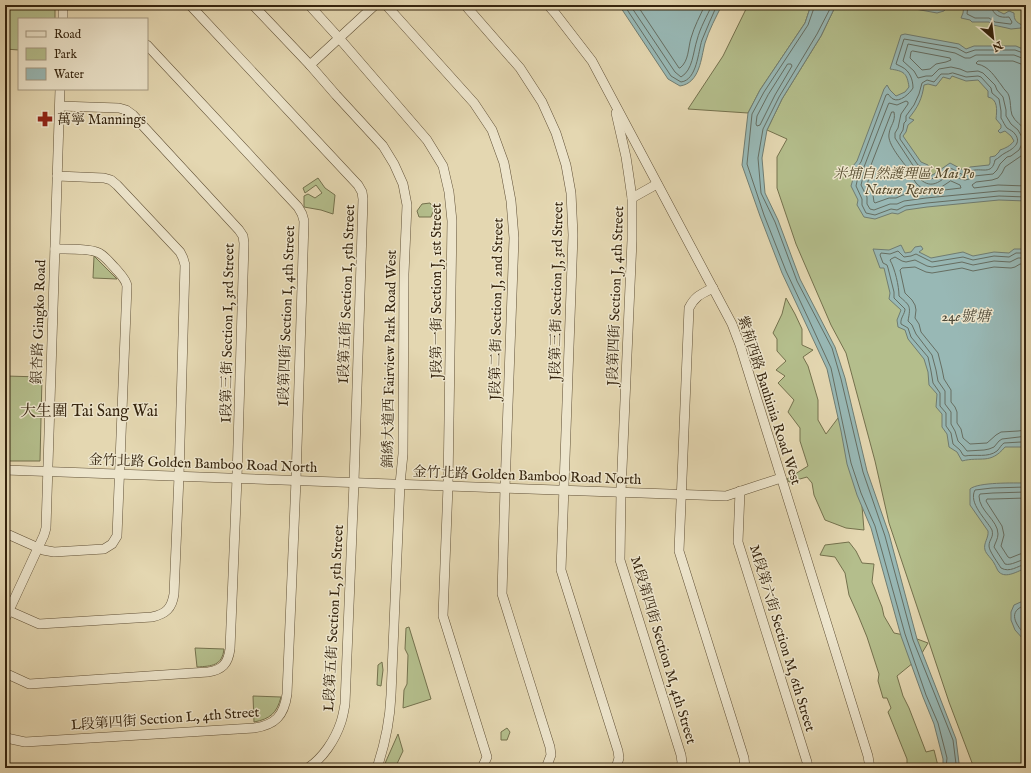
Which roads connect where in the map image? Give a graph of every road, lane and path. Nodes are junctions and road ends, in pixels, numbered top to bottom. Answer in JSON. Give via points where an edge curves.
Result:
{"nodes":[{"id":1,"x":63,"y":5,"type":"edge"},
{"id":2,"x":190,"y":5,"type":"edge"},
{"id":3,"x":252,"y":5,"type":"edge"},
{"id":4,"x":309,"y":5,"type":"edge"},
{"id":5,"x":375,"y":5,"type":"edge"},
{"id":6,"x":386,"y":5,"type":"edge"},
{"id":7,"x":465,"y":5,"type":"edge"},
{"id":8,"x":548,"y":5,"type":"edge"},
{"id":9,"x":63,"y":18,"type":"edge"},
{"id":10,"x":339,"y":38,"type":"junction"},
{"id":11,"x":148,"y":46,"type":"edge"},
{"id":12,"x":310,"y":65,"type":"junction"},
{"id":13,"x":60,"y":90,"type":"edge"},
{"id":14,"x":614,"y":102,"type":"junction"},
{"id":15,"x":60,"y":106,"type":"junction"},
{"id":16,"x":57,"y":176,"type":"junction"},
{"id":17,"x":657,"y":184,"type":"junction"},
{"id":18,"x":632,"y":198,"type":"junction"},
{"id":19,"x":55,"y":249,"type":"junction"},
{"id":20,"x":713,"y":288,"type":"junction"},
{"id":21,"x":5,"y":470,"type":"edge"},
{"id":22,"x":47,"y":471,"type":"junction"},
{"id":23,"x":120,"y":474,"type":"junction"},
{"id":24,"x":178,"y":476,"type":"junction"},
{"id":25,"x":237,"y":478,"type":"junction"},
{"id":26,"x":781,"y":478,"type":"junction"},
{"id":27,"x":296,"y":480,"type":"junction"},
{"id":28,"x":354,"y":482,"type":"junction"},
{"id":29,"x":400,"y":484,"type":"junction"},
{"id":30,"x":448,"y":486,"type":"junction"},
{"id":31,"x":505,"y":488,"type":"junction"},
{"id":32,"x":565,"y":490,"type":"junction"},
{"id":33,"x":740,"y":491,"type":"junction"},
{"id":34,"x":621,"y":492,"type":"junction"},
{"id":35,"x":681,"y":494,"type":"junction"},
{"id":36,"x":5,"y":533,"type":"edge"},
{"id":37,"x":38,"y":548,"type":"junction"},
{"id":38,"x":6,"y":613,"type":"edge"},
{"id":39,"x":5,"y":673,"type":"edge"},
{"id":40,"x":5,"y":737,"type":"edge"},
{"id":41,"x":308,"y":768,"type":"edge"},
{"id":42,"x":377,"y":768,"type":"edge"},
{"id":43,"x":482,"y":768,"type":"edge"},
{"id":44,"x":546,"y":768,"type":"edge"},
{"id":45,"x":616,"y":768,"type":"edge"},
{"id":46,"x":681,"y":768,"type":"edge"},
{"id":47,"x":745,"y":768,"type":"edge"},
{"id":48,"x":808,"y":768,"type":"edge"},
{"id":49,"x":870,"y":768,"type":"edge"}],
"edges":[{"from":1,"to":9,"type":"street"},
{"from":2,"to":28,"type":"street","name":"I段第五街 Section I, 5th Street","via":[[362,192]]},
{"from":3,"to":12,"type":"street","name":"錦綉大道西 Fairview Park Road West"},
{"from":4,"to":10,"type":"street","name":"J段第一街 Section J, 1st Street"},
{"from":5,"to":10,"type":"street"},
{"from":6,"to":31,"type":"street","name":"J段第二街 Section J, 2nd Street","via":[[474,103],[492,130],[504,163],[512,201],[514,238]]},
{"from":7,"to":32,"type":"street","name":"J段第三街 Section J, 3rd Street","via":[[520,68],[542,102],[556,133],[566,165],[571,193],[573,235]]},
{"from":8,"to":14,"type":"street","name":"紫荊西路 Bauhinia Road West","via":[[592,61]]},
{"from":10,"to":12,"type":"street"},
{"from":10,"to":30,"type":"street","name":"J段第一街 Section J, 1st Street","via":[[427,140],[443,166],[452,221]]},
{"from":11,"to":27,"type":"street","name":"I段第四街 Section I, 4th Street","via":[[302,214],[304,221]]},
{"from":12,"to":29,"type":"street","name":"錦綉大道西 Fairview Park Road West","via":[[383,146],[403,184],[407,205],[403,454]]},
{"from":13,"to":15,"type":"street","name":"銀杏路 Gingko Road"},
{"from":14,"to":17,"type":"street","name":"紫荊西路 Bauhinia Road West"},
{"from":14,"to":18,"type":"street","name":"J段第四街 Section J, 4th Street"},
{"from":15,"to":16,"type":"street","name":"銀杏路 Gingko Road"},
{"from":15,"to":25,"type":"street","name":"I段第三街 Section I, 3rd Street","via":[[126,110],[243,236]]},
{"from":16,"to":19,"type":"street","name":"銀杏路 Gingko Road"},
{"from":16,"to":24,"type":"street","via":[[111,180],[184,258]]},
{"from":17,"to":18,"type":"street"},
{"from":17,"to":20,"type":"street","name":"紫荊西路 Bauhinia Road West"},
{"from":18,"to":34,"type":"street","name":"J段第四街 Section J, 4th Street"},
{"from":19,"to":22,"type":"street","name":"銀杏路 Gingko Road"},
{"from":19,"to":23,"type":"street","via":[[98,252],[126,283],[128,290]]},
{"from":20,"to":26,"type":"street","name":"紫荊西路 Bauhinia Road West","via":[[736,334]]},
{"from":20,"to":35,"type":"street","via":[[698,296],[689,308]]},
{"from":21,"to":22,"type":"street","name":"金竹北路 Golden Bamboo Road North"},
{"from":22,"to":23,"type":"street","name":"金竹北路 Golden Bamboo Road North"},
{"from":22,"to":37,"type":"street","name":"銀杏路 Gingko Road","via":[[46,528]]},
{"from":23,"to":24,"type":"street","name":"金竹北路 Golden Bamboo Road North"},
{"from":23,"to":37,"type":"street","via":[[118,531],[112,544],[104,548],[80,551],[54,552]]},
{"from":24,"to":25,"type":"street","name":"金竹北路 Golden Bamboo Road North"},
{"from":24,"to":38,"type":"street","via":[[174,594],[170,607],[165,612],[152,617],[40,624]]},
{"from":25,"to":27,"type":"street","name":"金竹北路 Golden Bamboo Road North"},
{"from":25,"to":39,"type":"street","name":"I段第三街 Section I, 3rd Street","via":[[230,649],[229,656],[221,668],[208,672],[28,684]]},
{"from":26,"to":33,"type":"street","name":"金竹北路 Golden Bamboo Road North"},
{"from":26,"to":49,"type":"street","name":"紫荊西路 Bauhinia Road West","via":[[870,761]]},
{"from":27,"to":28,"type":"street","name":"金竹北路 Golden Bamboo Road North"},
{"from":27,"to":40,"type":"street","name":"L段第四街 Section L, 4th Street","via":[[287,694],[281,714],[274,722],[254,728],[33,742],[10,740]]},
{"from":28,"to":29,"type":"street","name":"金竹北路 Golden Bamboo Road North"},
{"from":28,"to":41,"type":"street","name":"L段第五街 Section L, 5th Street","via":[[345,704],[334,738],[324,754]]},
{"from":29,"to":30,"type":"street","name":"金竹北路 Golden Bamboo Road North"},
{"from":29,"to":42,"type":"street","name":"錦綉大道西 Fairview Park Road West","via":[[390,710]]},
{"from":30,"to":31,"type":"street","name":"金竹北路 Golden Bamboo Road North"},
{"from":30,"to":43,"type":"street","name":"J段第一街 Section J, 1st Street","via":[[442,616],[487,757]]},
{"from":31,"to":32,"type":"street","name":"金竹北路 Golden Bamboo Road North"},
{"from":31,"to":44,"type":"street","name":"J段第二街 Section J, 2nd Street","via":[[502,594],[550,747],[551,755]]},
{"from":32,"to":34,"type":"street","name":"金竹北路 Golden Bamboo Road North"},
{"from":32,"to":45,"type":"street","name":"J段第三街 Section J, 3rd Street","via":[[561,570],[618,751]]},
{"from":33,"to":35,"type":"street","name":"金竹北路 Golden Bamboo Road North","via":[[726,496]]},
{"from":33,"to":48,"type":"street","name":"M段第六街 Section M, 6th Street","via":[[738,542]]},
{"from":34,"to":35,"type":"street","name":"金竹北路 Golden Bamboo Road North"},
{"from":34,"to":46,"type":"street","name":"M段第四街 Section M, 4th Street","via":[[620,560],[681,755]]},
{"from":35,"to":47,"type":"street","via":[[679,551]]},
{"from":36,"to":37,"type":"street"},
{"from":37,"to":38,"type":"street","name":"銀杏路 Gingko Road"}]}
